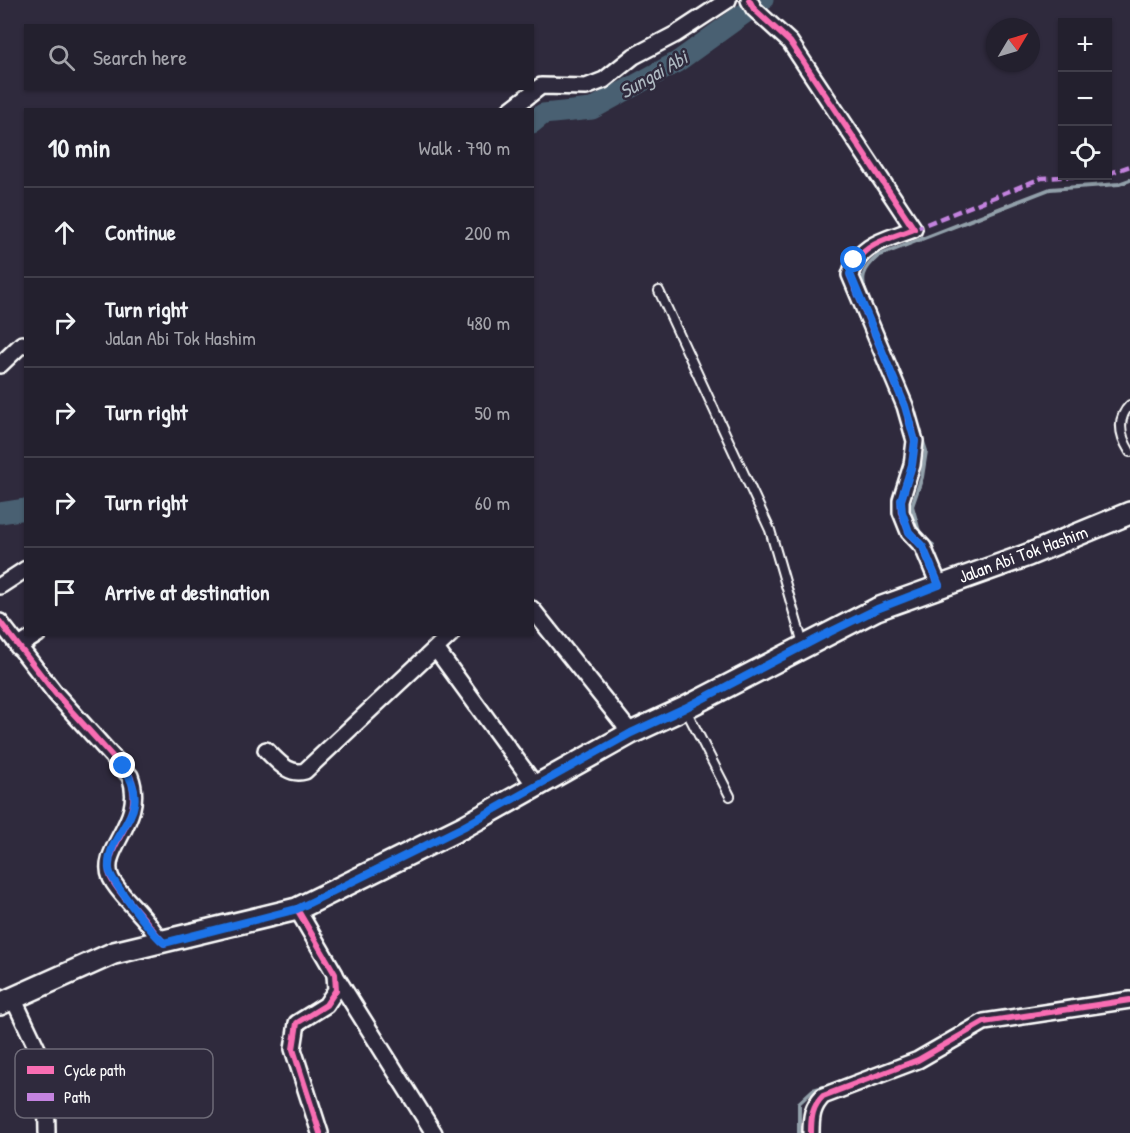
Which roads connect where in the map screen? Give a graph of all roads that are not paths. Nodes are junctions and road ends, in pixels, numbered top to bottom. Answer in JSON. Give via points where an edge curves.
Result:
{"nodes":[{"id":1,"x":728,"y":0,"type":"edge"},
{"id":2,"x":751,"y":5,"type":"edge"},
{"id":3,"x":513,"y":108,"type":"edge"},
{"id":4,"x":659,"y":291,"type":"dead end"},
{"id":5,"x":24,"y":344,"type":"edge"},
{"id":6,"x":0,"y":366,"type":"edge"},
{"id":7,"x":1130,"y":405,"type":"edge"},
{"id":8,"x":1130,"y":452,"type":"edge"},
{"id":9,"x":1130,"y":513,"type":"edge"},
{"id":10,"x":24,"y":570,"type":"edge"},
{"id":11,"x":939,"y":585,"type":"junction"},
{"id":12,"x":0,"y":586,"type":"edge"},
{"id":13,"x":534,"y":612,"type":"edge"},
{"id":14,"x":0,"y":622,"type":"edge"},
{"id":15,"x":35,"y":636,"type":"edge"},
{"id":16,"x":449,"y":636,"type":"edge"},
{"id":17,"x":803,"y":646,"type":"junction"},
{"id":18,"x":18,"y":647,"type":"junction"},
{"id":19,"x":436,"y":649,"type":"junction"},
{"id":20,"x":685,"y":708,"type":"junction"},
{"id":21,"x":631,"y":733,"type":"junction"},
{"id":22,"x":266,"y":750,"type":"dead end"},
{"id":23,"x":535,"y":785,"type":"junction"},
{"id":24,"x":730,"y":795,"type":"dead end"},
{"id":25,"x":297,"y":909,"type":"junction"},
{"id":26,"x":164,"y":943,"type":"junction"},
{"id":27,"x":335,"y":974,"type":"junction"},
{"id":28,"x":1130,"y":1000,"type":"edge"},
{"id":29,"x":6,"y":1001,"type":"edge"},
{"id":30,"x":36,"y":1049,"type":"edge"},
{"id":31,"x":47,"y":1118,"type":"edge"},
{"id":32,"x":47,"y":1133,"type":"edge"},
{"id":33,"x":320,"y":1133,"type":"edge"},
{"id":34,"x":434,"y":1133,"type":"edge"},
{"id":35,"x":811,"y":1133,"type":"edge"}],
"edges":[{"from":1,"to":3,"type":"street","via":[[634,56],[604,80],[586,87],[541,86]]},
{"from":2,"to":11,"type":"street","via":[[790,42],[914,229],[869,247],[854,260],[850,274],[905,406],[915,441],[901,500],[902,512]]},
{"from":4,"to":17,"type":"lane","via":[[770,530]]},
{"from":5,"to":6,"type":"street"},
{"from":7,"to":8,"type":"lane","via":[[1121,415],[1120,424]]},
{"from":9,"to":11,"type":"main road","name":"Jalan Abi Tok Hashim","via":[[1028,555]]},
{"from":10,"to":12,"type":"street"},
{"from":11,"to":17,"type":"main road","name":"Jalan Abi Tok Hashim","via":[[877,609]]},
{"from":13,"to":21,"type":"street"},
{"from":14,"to":18,"type":"street"},
{"from":15,"to":18,"type":"street"},
{"from":16,"to":19,"type":"street"},
{"from":17,"to":20,"type":"main road","name":"Jalan Abi Tok Hashim"},
{"from":18,"to":26,"type":"street","via":[[130,776],[134,805],[112,854],[110,873]]},
{"from":19,"to":22,"type":"street","via":[[305,771],[287,769]]},
{"from":19,"to":23,"type":"street"},
{"from":20,"to":21,"type":"main road","name":"Jalan Abi Tok Hashim"},
{"from":20,"to":24,"type":"lane"},
{"from":21,"to":23,"type":"main road","name":"Jalan Abi Tok Hashim"},
{"from":23,"to":25,"type":"main road","name":"Jalan Abi Tok Hashim","via":[[463,827]]},
{"from":25,"to":26,"type":"main road","name":"Jalan Abi Tok Hashim"},
{"from":25,"to":27,"type":"street"},
{"from":26,"to":29,"type":"main road","name":"Jalan Abi Tok Hashim","via":[[114,953]]},
{"from":27,"to":33,"type":"street","via":[[336,990],[326,1005],[297,1023],[293,1038],[293,1049]]},
{"from":27,"to":34,"type":"street"},
{"from":28,"to":35,"type":"street","via":[[984,1022],[918,1060],[823,1096],[815,1104]]},
{"from":29,"to":30,"type":"street"},
{"from":31,"to":32,"type":"street"}]}
